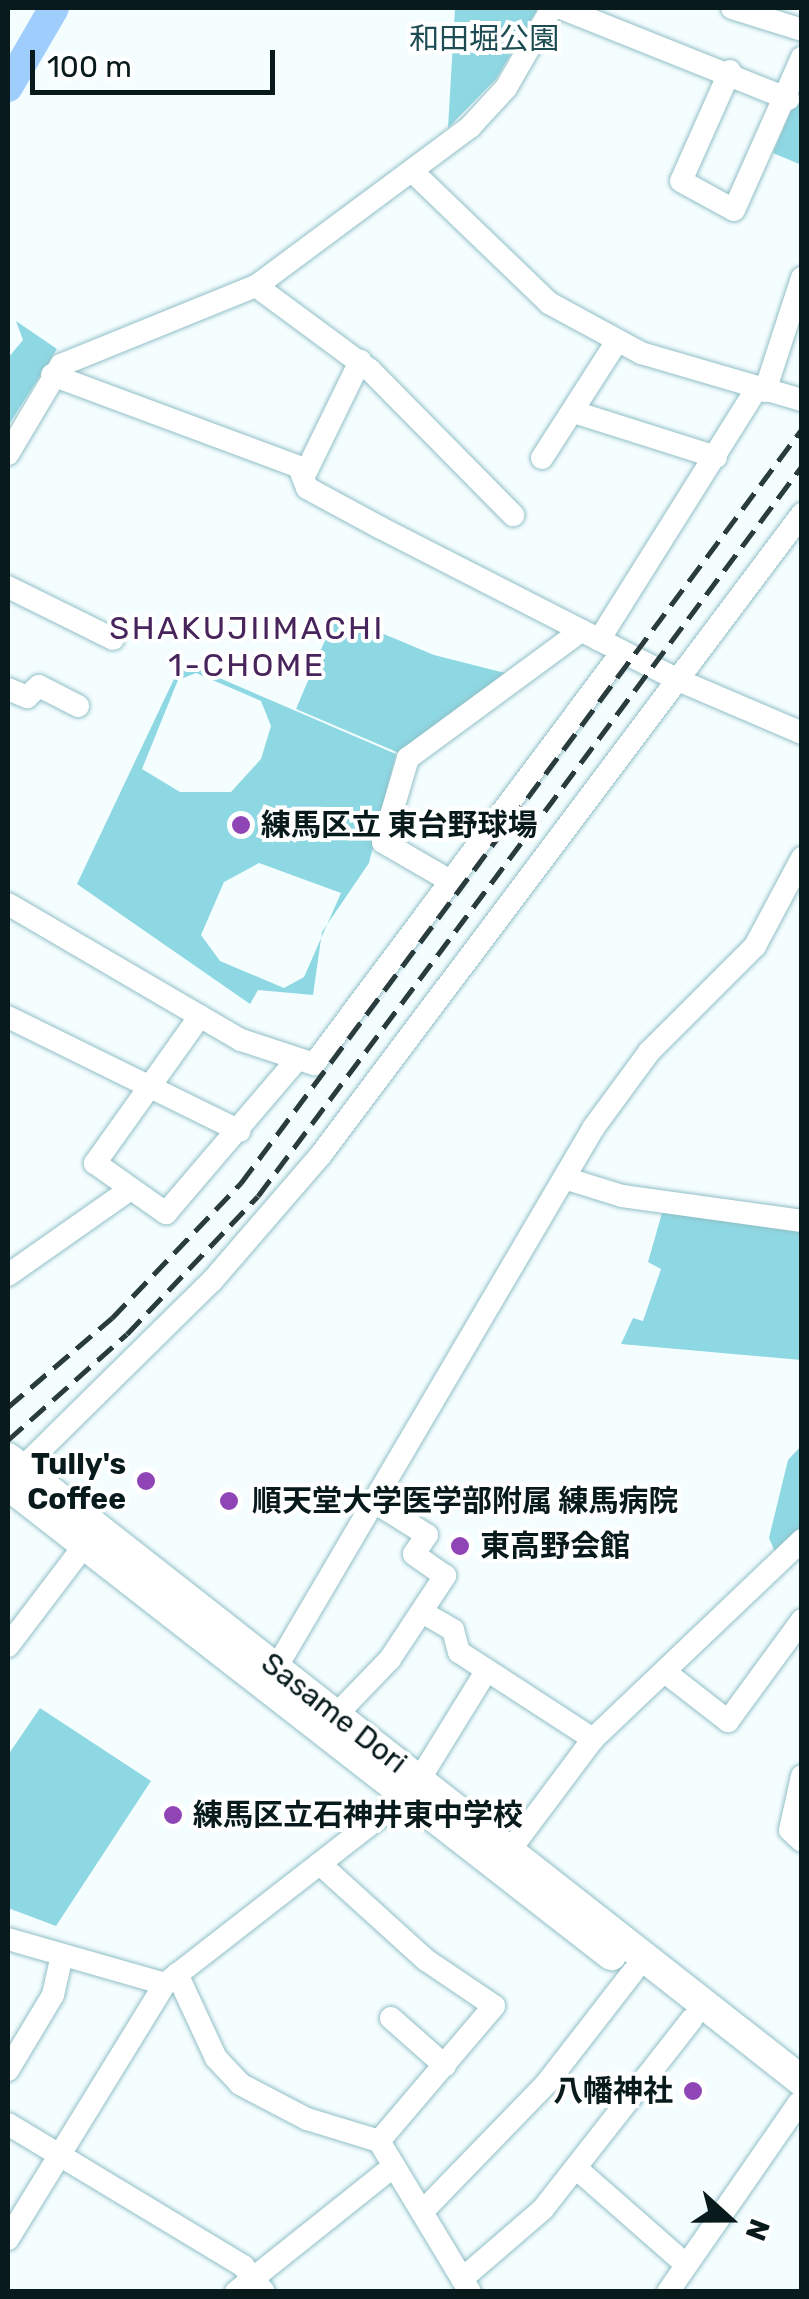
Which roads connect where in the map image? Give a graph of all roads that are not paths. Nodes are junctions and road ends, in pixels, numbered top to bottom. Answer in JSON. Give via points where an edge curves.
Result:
{"nodes":[{"id":1,"x":552,"y":8,"type":"edge"},
{"id":2,"x":561,"y":8,"type":"edge"},
{"id":3,"x":732,"y":8,"type":"edge"},
{"id":4,"x":789,"y":20,"type":"edge"},
{"id":5,"x":802,"y":56,"type":"edge"},
{"id":6,"x":730,"y":71,"type":"junction"},
{"id":7,"x":788,"y":99,"type":"junction"},
{"id":8,"x":412,"y":171,"type":"junction"},
{"id":9,"x":802,"y":278,"type":"edge"},
{"id":10,"x":256,"y":286,"type":"junction"},
{"id":11,"x":617,"y":341,"type":"junction"},
{"id":12,"x":360,"y":360,"type":"junction"},
{"id":13,"x":52,"y":375,"type":"junction"},
{"id":14,"x":761,"y":390,"type":"junction"},
{"id":15,"x":802,"y":400,"type":"edge"},
{"id":16,"x":574,"y":412,"type":"junction"},
{"id":17,"x":8,"y":454,"type":"edge"},
{"id":18,"x":716,"y":457,"type":"junction"},
{"id":19,"x":542,"y":458,"type":"dead end"},
{"id":20,"x":305,"y":474,"type":"junction"},
{"id":21,"x":802,"y":514,"type":"edge"},
{"id":22,"x":513,"y":515,"type":"dead end"},
{"id":23,"x":8,"y":587,"type":"edge"},
{"id":24,"x":590,"y":636,"type":"junction"},
{"id":25,"x":113,"y":638,"type":"dead end"},
{"id":26,"x":622,"y":652,"type":"junction"},
{"id":27,"x":678,"y":680,"type":"junction"},
{"id":28,"x":8,"y":689,"type":"edge"},
{"id":29,"x":78,"y":706,"type":"dead end"},
{"id":30,"x":802,"y":733,"type":"edge"},
{"id":31,"x":802,"y":858,"type":"edge"},
{"id":32,"x":452,"y":882,"type":"junction"},
{"id":33,"x":8,"y":904,"type":"edge"},
{"id":34,"x":8,"y":1016,"type":"edge"},
{"id":35,"x":200,"y":1016,"type":"junction"},
{"id":36,"x":295,"y":1062,"type":"junction"},
{"id":37,"x":148,"y":1090,"type":"junction"},
{"id":38,"x":240,"y":1131,"type":"junction"},
{"id":39,"x":564,"y":1178,"type":"junction"},
{"id":40,"x":130,"y":1190,"type":"junction"},
{"id":41,"x":802,"y":1221,"type":"edge"},
{"id":42,"x":8,"y":1275,"type":"edge"},
{"id":43,"x":11,"y":1474,"type":"edge"},
{"id":44,"x":379,"y":1505,"type":"junction"},
{"id":45,"x":802,"y":1540,"type":"edge"},
{"id":46,"x":84,"y":1546,"type":"junction"},
{"id":47,"x":791,"y":1565,"type":"edge"},
{"id":48,"x":422,"y":1612,"type":"junction"},
{"id":49,"x":802,"y":1620,"type":"edge"},
{"id":50,"x":9,"y":1640,"type":"edge"},
{"id":51,"x":487,"y":1670,"type":"junction"},
{"id":52,"x":666,"y":1672,"type":"junction"},
{"id":53,"x":270,"y":1678,"type":"junction"},
{"id":54,"x":336,"y":1715,"type":"junction"},
{"id":55,"x":593,"y":1739,"type":"junction"},
{"id":56,"x":802,"y":1776,"type":"edge"},
{"id":57,"x":412,"y":1788,"type":"junction"},
{"id":58,"x":802,"y":1841,"type":"edge"},
{"id":59,"x":510,"y":1850,"type":"junction"},
{"id":60,"x":320,"y":1864,"type":"junction"},
{"id":61,"x":8,"y":1939,"type":"edge"},
{"id":62,"x":62,"y":1955,"type":"junction"},
{"id":63,"x":633,"y":1972,"type":"junction"},
{"id":64,"x":171,"y":1979,"type":"junction"},
{"id":65,"x":390,"y":2018,"type":"dead end"},
{"id":66,"x":692,"y":2019,"type":"junction"},
{"id":67,"x":445,"y":2066,"type":"junction"},
{"id":68,"x":8,"y":2070,"type":"edge"},
{"id":69,"x":800,"y":2096,"type":"edge"},
{"id":70,"x":8,"y":2124,"type":"edge"},
{"id":71,"x":379,"y":2141,"type":"junction"},
{"id":72,"x":59,"y":2156,"type":"junction"},
{"id":73,"x":394,"y":2166,"type":"junction"},
{"id":74,"x":576,"y":2168,"type":"junction"},
{"id":75,"x":422,"y":2212,"type":"junction"},
{"id":76,"x":8,"y":2239,"type":"edge"},
{"id":77,"x":682,"y":2262,"type":"junction"},
{"id":78,"x":466,"y":2285,"type":"edge"},
{"id":79,"x":251,"y":2287,"type":"edge"},
{"id":80,"x":668,"y":2292,"type":"edge"}],
"edges":[{"from":1,"to":8,"type":"street","via":[[490,109]]},
{"from":2,"to":6,"type":"street"},
{"from":3,"to":4,"type":"street"},
{"from":5,"to":7,"type":"street"},
{"from":6,"to":7,"type":"street"},
{"from":6,"to":7,"type":"street","via":[[682,184],[737,208]]},
{"from":8,"to":10,"type":"street"},
{"from":8,"to":11,"type":"street","via":[[527,288]]},
{"from":9,"to":14,"type":"street"},
{"from":10,"to":12,"type":"street"},
{"from":10,"to":13,"type":"street","via":[[83,352]]},
{"from":11,"to":14,"type":"street"},
{"from":11,"to":16,"type":"street"},
{"from":12,"to":20,"type":"street"},
{"from":12,"to":22,"type":"street"},
{"from":13,"to":17,"type":"street"},
{"from":13,"to":20,"type":"street"},
{"from":14,"to":15,"type":"street"},
{"from":14,"to":18,"type":"street"},
{"from":16,"to":18,"type":"street"},
{"from":16,"to":19,"type":"street"},
{"from":18,"to":24,"type":"street"},
{"from":20,"to":24,"type":"street","via":[[306,488]]},
{"from":21,"to":27,"type":"street"},
{"from":23,"to":25,"type":"street"},
{"from":24,"to":26,"type":"street"},
{"from":24,"to":32,"type":"street","via":[[408,758],[383,842]]},
{"from":26,"to":27,"type":"street"},
{"from":26,"to":32,"type":"street"},
{"from":27,"to":30,"type":"street"},
{"from":27,"to":43,"type":"street","via":[[297,1183]]},
{"from":28,"to":29,"type":"street","via":[[26,697],[38,686]]},
{"from":31,"to":39,"type":"street","via":[[755,946],[640,1064]]},
{"from":32,"to":36,"type":"street","via":[[316,1062]]},
{"from":33,"to":35,"type":"street"},
{"from":34,"to":37,"type":"street"},
{"from":35,"to":36,"type":"street"},
{"from":35,"to":37,"type":"street"},
{"from":36,"to":38,"type":"street"},
{"from":37,"to":38,"type":"street"},
{"from":37,"to":40,"type":"street","via":[[94,1164]]},
{"from":38,"to":40,"type":"street","via":[[170,1214]]},
{"from":39,"to":41,"type":"street","via":[[622,1196]]},
{"from":39,"to":44,"type":"street"},
{"from":40,"to":42,"type":"street"},
{"from":43,"to":46,"type":"main road","name":"Sasame Dori"},
{"from":43,"to":53,"type":"main road","name":"Sasame Dori"},
{"from":44,"to":48,"type":"street","via":[[427,1535],[414,1554],[445,1576]]},
{"from":44,"to":53,"type":"street"},
{"from":45,"to":47,"type":"street"},
{"from":46,"to":50,"type":"street"},
{"from":46,"to":53,"type":"main road","name":"Sasame Dori"},
{"from":47,"to":52,"type":"street","via":[[768,1563]]},
{"from":48,"to":51,"type":"street"},
{"from":48,"to":54,"type":"street"},
{"from":49,"to":52,"type":"street","via":[[728,1721]]},
{"from":51,"to":55,"type":"street"},
{"from":51,"to":57,"type":"street"},
{"from":52,"to":55,"type":"street"},
{"from":53,"to":54,"type":"main road","name":"Sasame Dori"},
{"from":53,"to":57,"type":"main road","name":"Sasame Dori"},
{"from":54,"to":57,"type":"main road","name":"Sasame Dori"},
{"from":55,"to":59,"type":"street"},
{"from":56,"to":58,"type":"street","via":[[790,1830]]},
{"from":57,"to":59,"type":"main road","name":"Sasame Dori"},
{"from":57,"to":60,"type":"street"},
{"from":57,"to":63,"type":"main road","name":"Sasame Dori"},
{"from":59,"to":69,"type":"main road","name":"Sasame Dori"},
{"from":60,"to":64,"type":"street"},
{"from":60,"to":67,"type":"street","via":[[426,1960],[494,2006]]},
{"from":61,"to":62,"type":"street"},
{"from":62,"to":64,"type":"street"},
{"from":62,"to":68,"type":"street","via":[[53,1995]]},
{"from":63,"to":66,"type":"main road","name":"Sasame Dori"},
{"from":63,"to":75,"type":"street","via":[[546,2084]]},
{"from":64,"to":71,"type":"street","via":[[216,2058],[240,2084],[307,2119]]},
{"from":64,"to":72,"type":"street"},
{"from":65,"to":67,"type":"street"},
{"from":66,"to":69,"type":"main road","name":"Sasame Dori"},
{"from":66,"to":74,"type":"street"},
{"from":67,"to":71,"type":"street"},
{"from":69,"to":77,"type":"street"},
{"from":70,"to":72,"type":"street"},
{"from":71,"to":73,"type":"street"},
{"from":72,"to":76,"type":"street"},
{"from":72,"to":79,"type":"street"},
{"from":73,"to":75,"type":"street"},
{"from":73,"to":79,"type":"street"},
{"from":74,"to":77,"type":"street"},
{"from":74,"to":78,"type":"street"},
{"from":75,"to":78,"type":"street"},
{"from":77,"to":80,"type":"street"}]}
